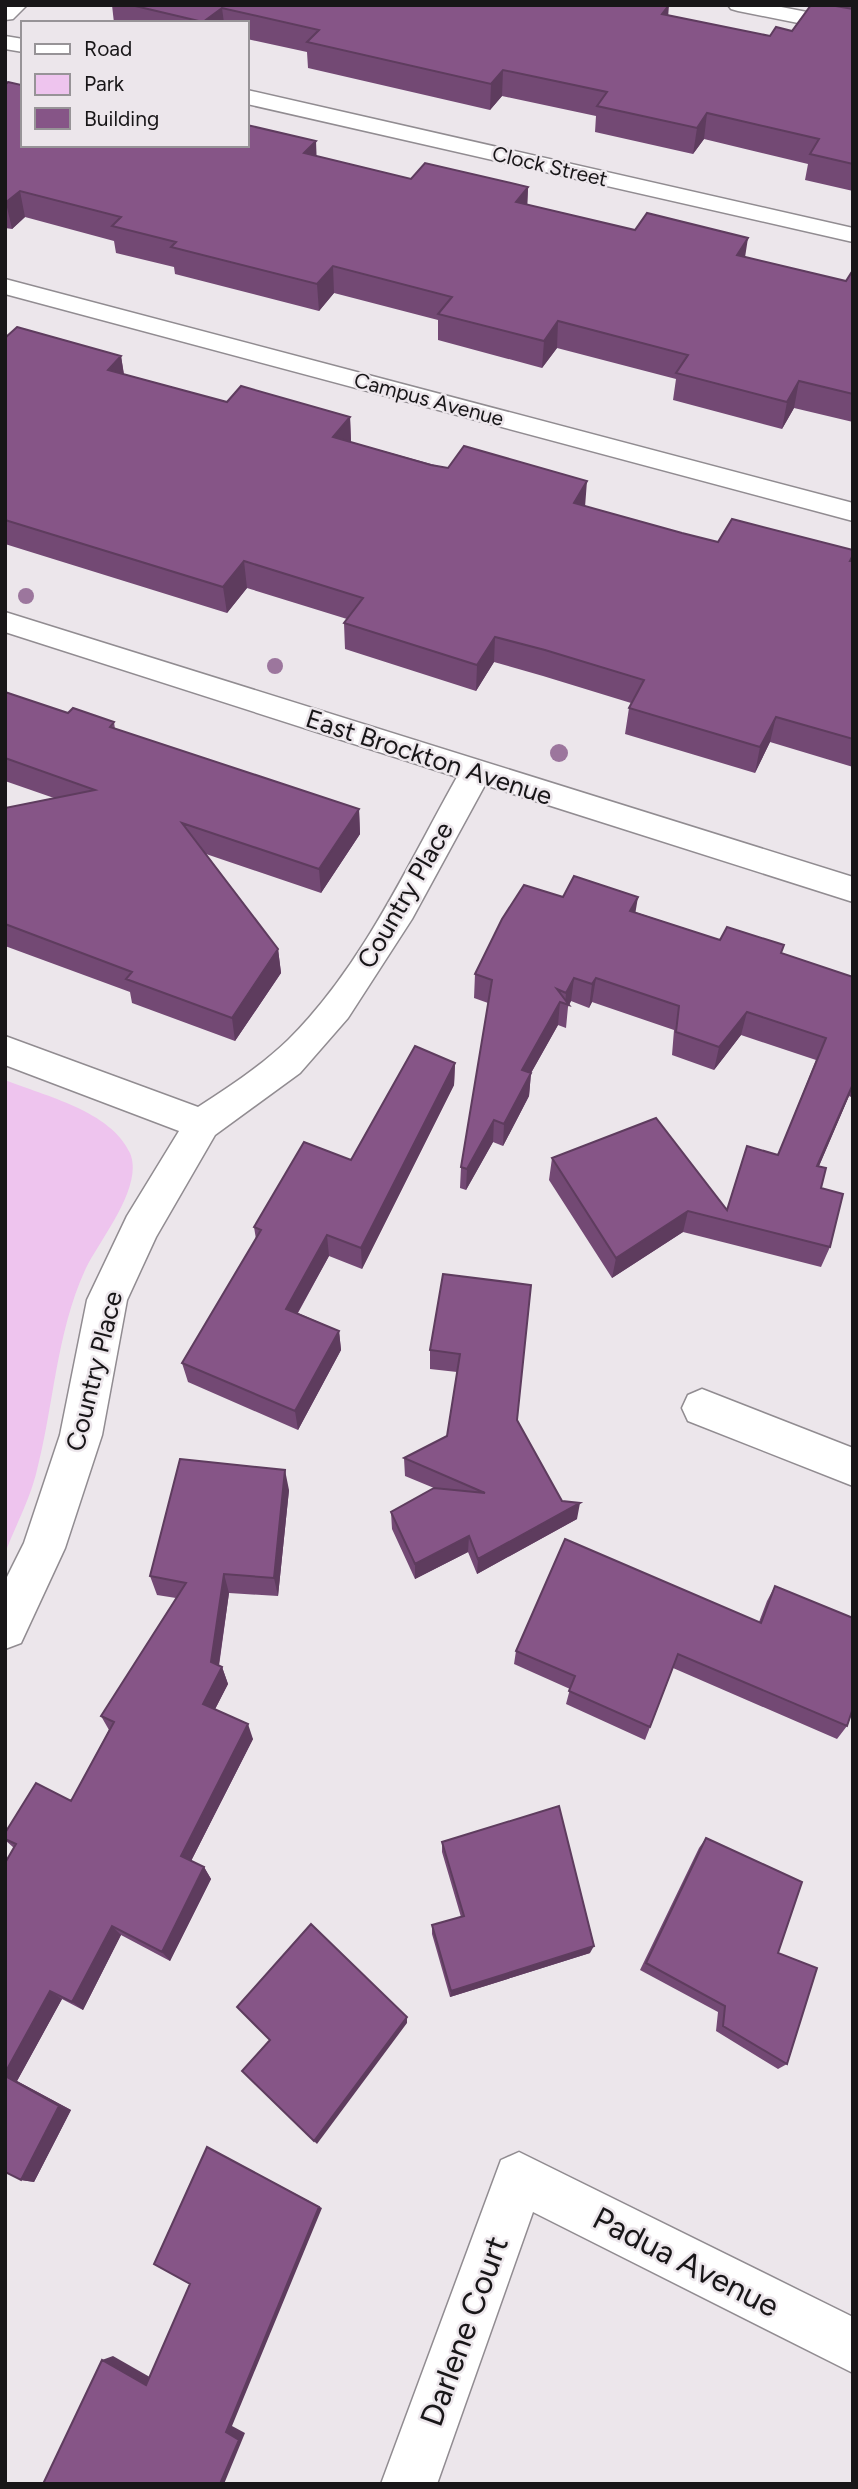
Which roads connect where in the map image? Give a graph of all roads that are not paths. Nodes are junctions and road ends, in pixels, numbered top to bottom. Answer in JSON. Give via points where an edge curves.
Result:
{"nodes":[{"id":1,"x":17,"y":5,"type":"edge"},
{"id":2,"x":738,"y":5,"type":"edge"},
{"id":3,"x":5,"y":14,"type":"edge"},
{"id":4,"x":853,"y":28,"type":"edge"},
{"id":5,"x":248,"y":97,"type":"edge"},
{"id":6,"x":853,"y":235,"type":"edge"},
{"id":7,"x":5,"y":286,"type":"edge"},
{"id":8,"x":853,"y":512,"type":"edge"},
{"id":9,"x":5,"y":622,"type":"edge"},
{"id":10,"x":476,"y":772,"type":"junction"},
{"id":11,"x":853,"y":890,"type":"edge"},
{"id":12,"x":5,"y":1050,"type":"edge"},
{"id":13,"x":202,"y":1124,"type":"junction"},
{"id":14,"x":702,"y":1408,"type":"dead end"},
{"id":15,"x":853,"y":1467,"type":"edge"},
{"id":16,"x":5,"y":1628,"type":"edge"},
{"id":17,"x":519,"y":2178,"type":"joint"},
{"id":18,"x":853,"y":2346,"type":"edge"},
{"id":19,"x":409,"y":2484,"type":"edge"}],
"edges":[{"from":1,"to":3,"type":"street"},
{"from":2,"to":4,"type":"street"},
{"from":5,"to":6,"type":"street","name":"Clock Street"},
{"from":7,"to":8,"type":"street","name":"Campus Avenue"},
{"from":9,"to":10,"type":"street","name":"East Brockton Avenue"},
{"from":10,"to":11,"type":"street","name":"East Brockton Avenue"},
{"from":10,"to":13,"type":"street","name":"Country Place","via":[[368,963],[310,1041],[245,1096]]},
{"from":12,"to":13,"type":"street"},
{"from":13,"to":16,"type":"street","name":"Country Place","via":[[141,1228],[107,1300],[81,1435],[44,1548]]},
{"from":14,"to":15,"type":"street"},
{"from":17,"to":18,"type":"street","name":"Padua Avenue"},
{"from":17,"to":19,"type":"street","name":"Darlene Court"}]}
